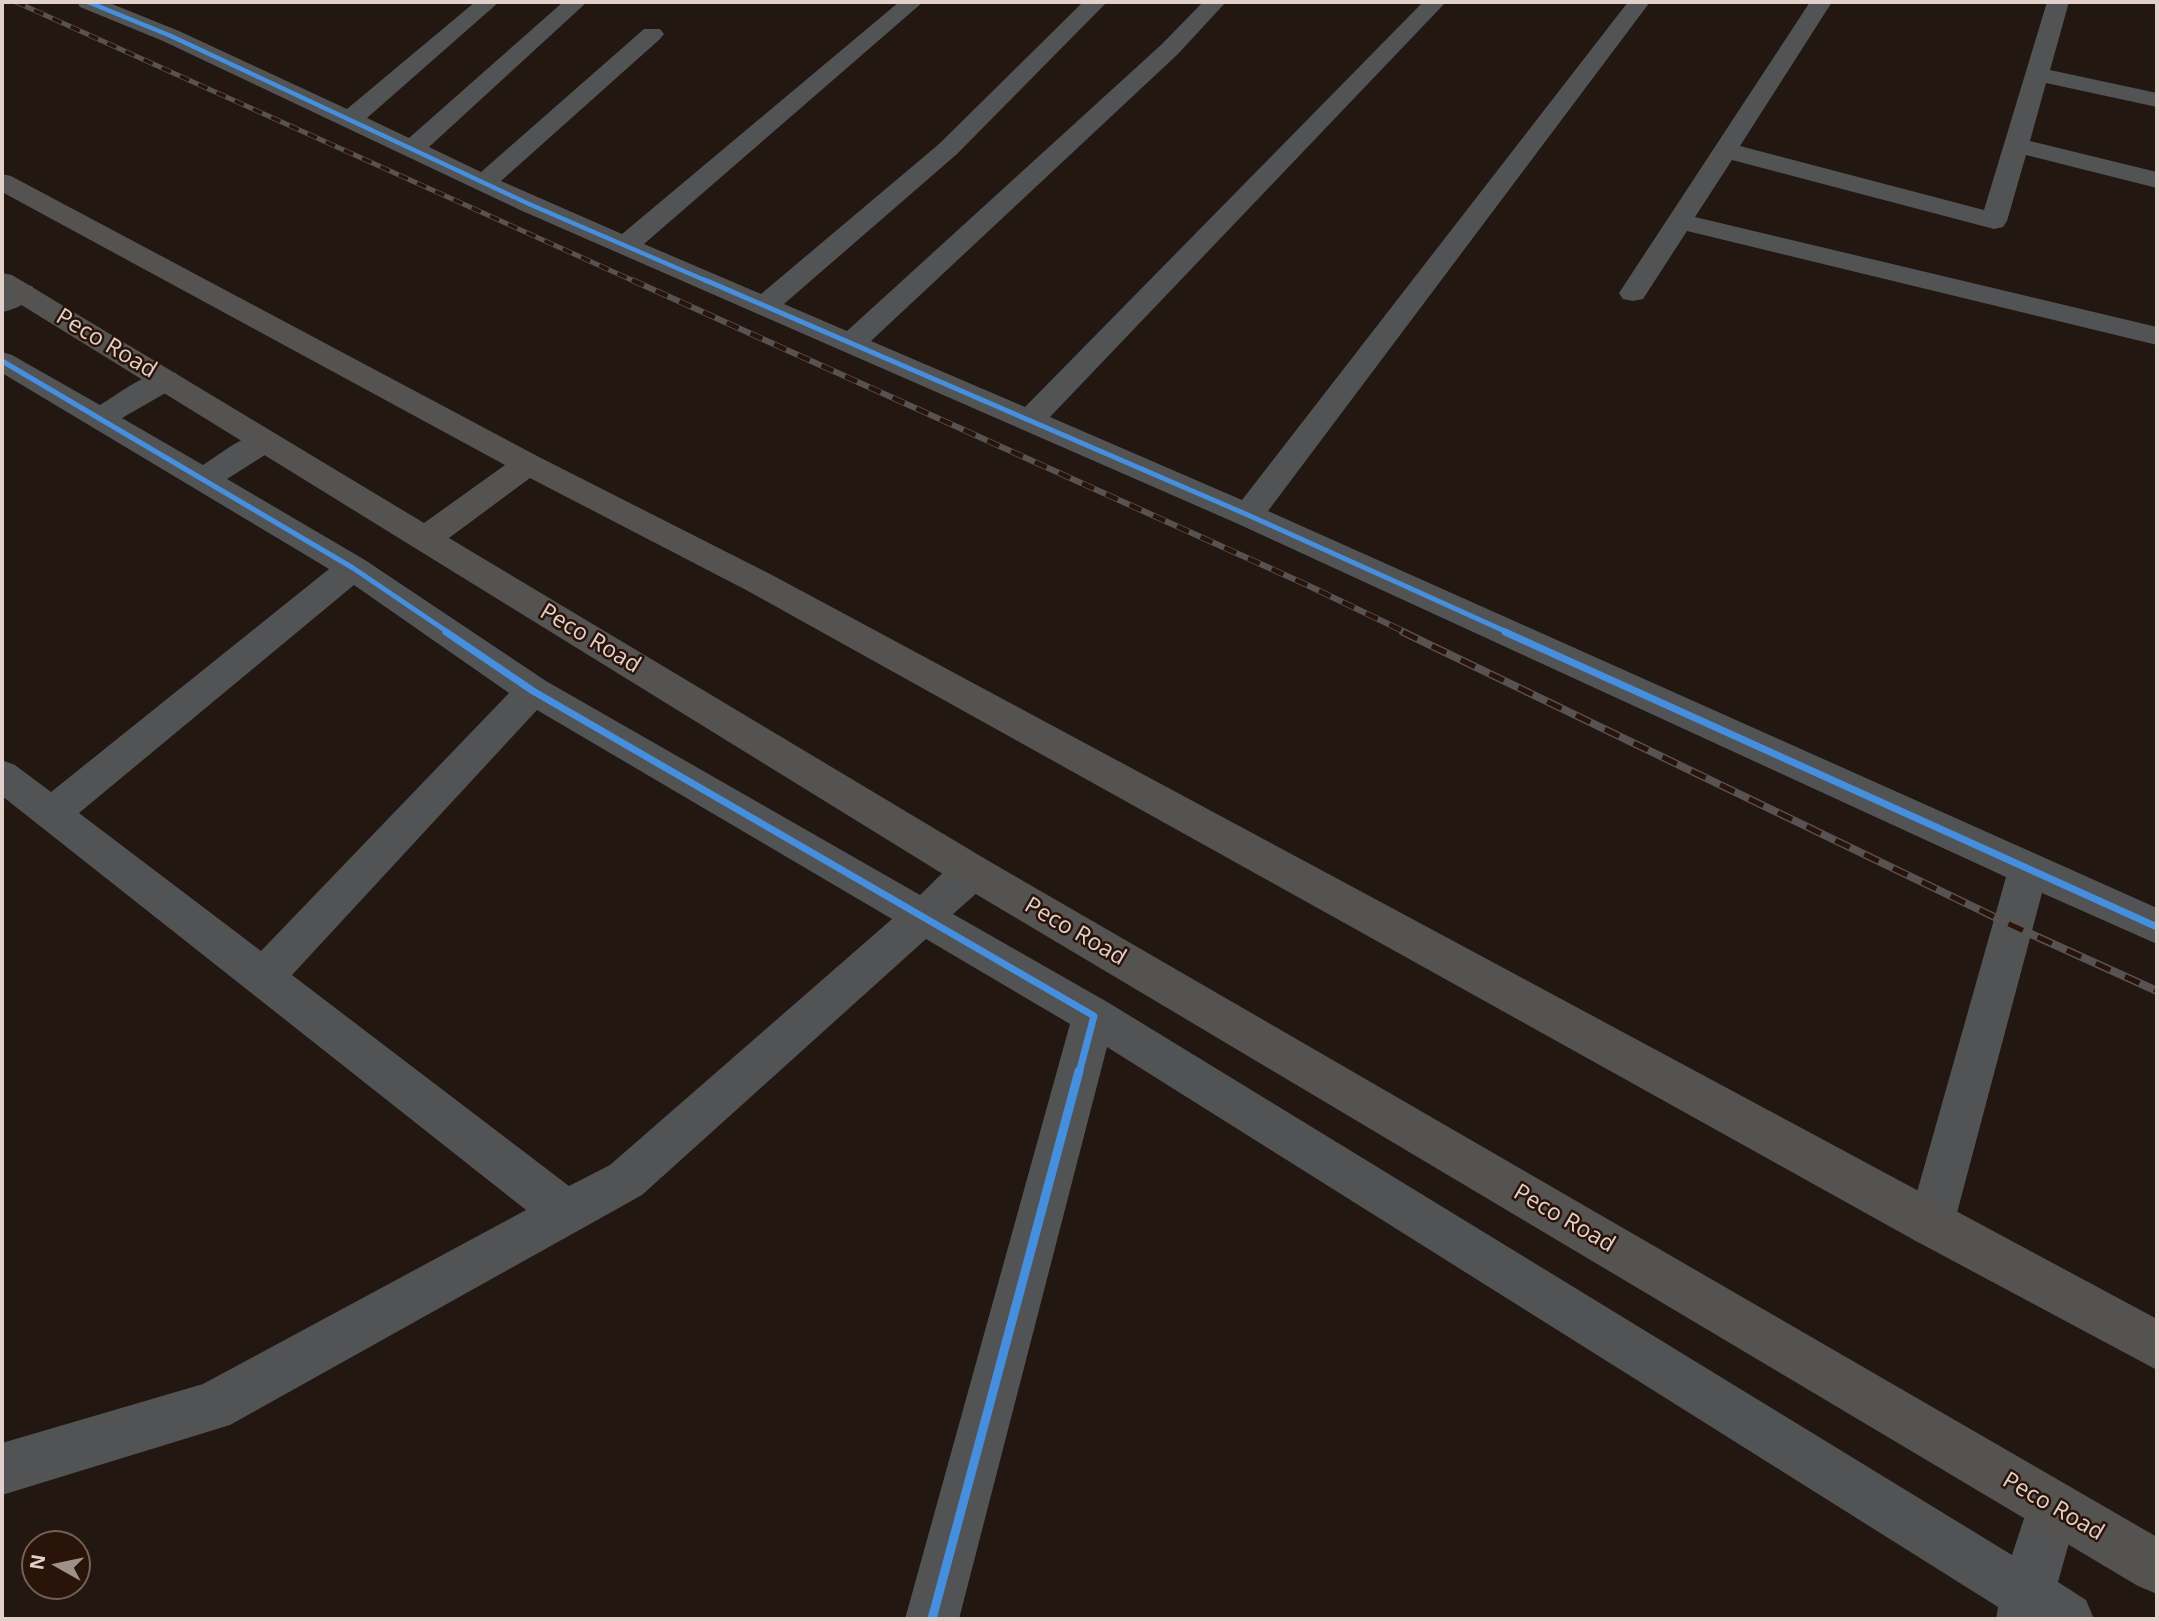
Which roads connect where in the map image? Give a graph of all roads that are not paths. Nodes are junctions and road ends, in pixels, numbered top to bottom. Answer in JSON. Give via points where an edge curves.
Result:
{"nodes":[{"id":1,"x":488,"y":2,"type":"edge"},
{"id":2,"x":576,"y":2,"type":"edge"},
{"id":3,"x":912,"y":2,"type":"edge"},
{"id":4,"x":1097,"y":2,"type":"edge"},
{"id":5,"x":1214,"y":2,"type":"edge"},
{"id":6,"x":1435,"y":2,"type":"edge"},
{"id":7,"x":1639,"y":2,"type":"edge"},
{"id":8,"x":1821,"y":2,"type":"edge"},
{"id":9,"x":2058,"y":2,"type":"edge"},
{"id":10,"x":95,"y":3,"type":"edge"},
{"id":11,"x":652,"y":34,"type":"dead end"},
{"id":12,"x":2037,"y":74,"type":"junction"},
{"id":13,"x":2157,"y":100,"type":"edge"},
{"id":14,"x":350,"y":120,"type":"junction"},
{"id":15,"x":2016,"y":145,"type":"junction"},
{"id":16,"x":412,"y":149,"type":"junction"},
{"id":17,"x":1725,"y":150,"type":"junction"},
{"id":18,"x":2157,"y":180,"type":"edge"},
{"id":19,"x":2,"y":182,"type":"edge"},
{"id":20,"x":484,"y":183,"type":"junction"},
{"id":21,"x":1679,"y":222,"type":"junction"},
{"id":22,"x":625,"y":246,"type":"junction"},
{"id":23,"x":8,"y":292,"type":"edge"},
{"id":24,"x":1633,"y":293,"type":"dead end"},
{"id":25,"x":764,"y":306,"type":"junction"},
{"id":26,"x":2157,"y":335,"type":"edge"},
{"id":27,"x":851,"y":343,"type":"junction"},
{"id":28,"x":2,"y":361,"type":"edge"},
{"id":29,"x":165,"y":380,"type":"junction"},
{"id":30,"x":99,"y":419,"type":"junction"},
{"id":31,"x":1030,"y":420,"type":"junction"},
{"id":32,"x":265,"y":441,"type":"junction"},
{"id":33,"x":528,"y":464,"type":"junction"},
{"id":34,"x":202,"y":480,"type":"junction"},
{"id":35,"x":1248,"y":514,"type":"junction"},
{"id":36,"x":426,"y":538,"type":"junction"},
{"id":37,"x":353,"y":568,"type":"junction"},
{"id":38,"x":533,"y":691,"type":"junction"},
{"id":39,"x":2,"y":775,"type":"edge"},
{"id":40,"x":52,"y":813,"type":"junction"},
{"id":41,"x":2028,"y":870,"type":"junction"},
{"id":42,"x":973,"y":872,"type":"junction"},
{"id":43,"x":921,"y":916,"type":"junction"},
{"id":44,"x":2157,"y":927,"type":"edge"},
{"id":45,"x":263,"y":977,"type":"junction"},
{"id":46,"x":1094,"y":1016,"type":"junction"},
{"id":47,"x":567,"y":1213,"type":"junction"},
{"id":48,"x":1931,"y":1224,"type":"junction"},
{"id":49,"x":2157,"y":1345,"type":"edge"},
{"id":50,"x":2,"y":1469,"type":"edge"},
{"id":51,"x":2053,"y":1507,"type":"junction"},
{"id":52,"x":2157,"y":1567,"type":"edge"},
{"id":53,"x":2039,"y":1611,"type":"edge"},
{"id":54,"x":932,"y":1619,"type":"edge"}],
"edges":[{"from":1,"to":14,"type":"street"},
{"from":2,"to":16,"type":"street"},
{"from":3,"to":22,"type":"street"},
{"from":4,"to":25,"type":"street","via":[[948,149]]},
{"from":5,"to":27,"type":"street","via":[[1170,49]]},
{"from":6,"to":31,"type":"street"},
{"from":7,"to":35,"type":"street"},
{"from":8,"to":17,"type":"street"},
{"from":9,"to":12,"type":"street"},
{"from":10,"to":14,"type":"street"},
{"from":11,"to":20,"type":"street"},
{"from":12,"to":13,"type":"street"},
{"from":12,"to":15,"type":"street"},
{"from":14,"to":16,"type":"street"},
{"from":15,"to":17,"type":"street","via":[[1994,220]]},
{"from":15,"to":18,"type":"street"},
{"from":16,"to":20,"type":"street"},
{"from":17,"to":21,"type":"street"},
{"from":19,"to":33,"type":"main road"},
{"from":20,"to":22,"type":"street"},
{"from":21,"to":24,"type":"street"},
{"from":21,"to":26,"type":"street"},
{"from":22,"to":25,"type":"street"},
{"from":23,"to":29,"type":"main road","name":"Peco Road"},
{"from":25,"to":27,"type":"street"},
{"from":27,"to":31,"type":"street"},
{"from":28,"to":30,"type":"street"},
{"from":29,"to":30,"type":"street"},
{"from":29,"to":32,"type":"main road","name":"Peco Road"},
{"from":30,"to":34,"type":"street"},
{"from":31,"to":35,"type":"street"},
{"from":32,"to":34,"type":"street"},
{"from":32,"to":36,"type":"main road","name":"Peco Road"},
{"from":33,"to":36,"type":"main road"},
{"from":33,"to":48,"type":"main road","via":[[760,583]]},
{"from":34,"to":37,"type":"street"},
{"from":35,"to":41,"type":"street"},
{"from":36,"to":42,"type":"main road","name":"Peco Road"},
{"from":37,"to":38,"type":"street"},
{"from":37,"to":40,"type":"street"},
{"from":38,"to":43,"type":"street"},
{"from":38,"to":45,"type":"street"},
{"from":39,"to":40,"type":"street"},
{"from":40,"to":45,"type":"street"},
{"from":41,"to":44,"type":"street"},
{"from":41,"to":48,"type":"street"},
{"from":42,"to":43,"type":"street"},
{"from":42,"to":51,"type":"main road","name":"Peco Road"},
{"from":43,"to":46,"type":"street"},
{"from":43,"to":47,"type":"street","via":[[626,1180]]},
{"from":45,"to":47,"type":"street"},
{"from":46,"to":53,"type":"street"},
{"from":46,"to":54,"type":"street"},
{"from":47,"to":50,"type":"street","via":[[212,1407]]},
{"from":48,"to":49,"type":"main road"},
{"from":51,"to":52,"type":"main road","name":"Peco Road"},
{"from":51,"to":53,"type":"street"}]}
